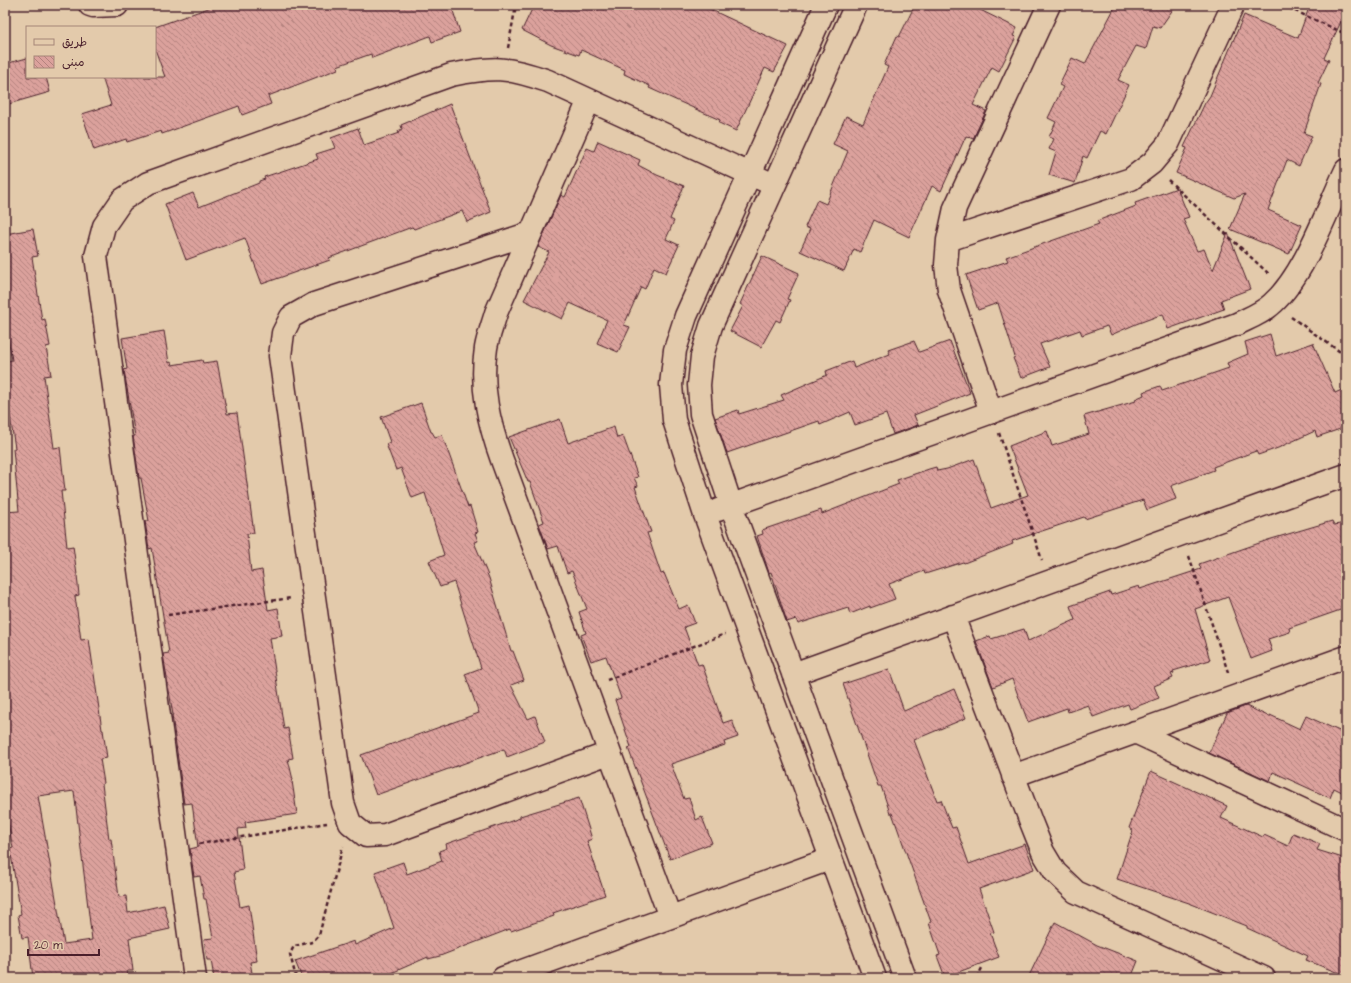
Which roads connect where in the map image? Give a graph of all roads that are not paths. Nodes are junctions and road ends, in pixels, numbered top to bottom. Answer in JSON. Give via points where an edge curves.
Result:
{"nodes":[{"id":1,"x":90,"y":5,"type":"edge"},
{"id":2,"x":117,"y":5,"type":"edge"},
{"id":3,"x":856,"y":5,"type":"edge"},
{"id":4,"x":1048,"y":5,"type":"edge"},
{"id":5,"x":1233,"y":5,"type":"edge"},
{"id":6,"x":821,"y":7,"type":"edge"},
{"id":7,"x":589,"y":100,"type":"junction"},
{"id":8,"x":1346,"y":170,"type":"edge"},
{"id":9,"x":750,"y":173,"type":"junction"},
{"id":10,"x":774,"y":185,"type":"junction"},
{"id":11,"x":531,"y":232,"type":"junction"},
{"id":12,"x":948,"y":240,"type":"junction"},
{"id":13,"x":991,"y":412,"type":"junction"},
{"id":14,"x":1346,"y":475,"type":"edge"},
{"id":15,"x":731,"y":505,"type":"junction"},
{"id":16,"x":705,"y":515,"type":"junction"},
{"id":17,"x":953,"y":616,"type":"junction"},
{"id":18,"x":1346,"y":657,"type":"edge"},
{"id":19,"x":793,"y":674,"type":"junction"},
{"id":20,"x":1135,"y":732,"type":"junction"},
{"id":21,"x":609,"y":753,"type":"junction"},
{"id":22,"x":1013,"y":776,"type":"junction"},
{"id":23,"x":1346,"y":830,"type":"edge"},
{"id":24,"x":830,"y":859,"type":"junction"},
{"id":25,"x":670,"y":917,"type":"junction"},
{"id":26,"x":195,"y":978,"type":"edge"},
{"id":27,"x":503,"y":978,"type":"edge"},
{"id":28,"x":875,"y":978,"type":"edge"},
{"id":29,"x":905,"y":978,"type":"edge"},
{"id":30,"x":1264,"y":978,"type":"edge"}],
"edges":[{"from":1,"to":2,"type":"street"},
{"from":3,"to":10,"type":"street"},
{"from":4,"to":12,"type":"street","via":[[955,208]]},
{"from":5,"to":12,"type":"street","via":[[1168,144],[1152,164],[1131,178]]},
{"from":6,"to":9,"type":"street"},
{"from":7,"to":9,"type":"street"},
{"from":7,"to":11,"type":"street"},
{"from":7,"to":26,"type":"street","via":[[517,70],[484,68],[452,75],[148,183],[122,200],[104,226],[96,256]]},
{"from":8,"to":13,"type":"street","via":[[1306,257],[1279,297],[1255,316]]},
{"from":9,"to":10,"type":"street"},
{"from":9,"to":16,"type":"street","via":[[686,316],[675,350],[671,385],[674,420]]},
{"from":10,"to":15,"type":"street","via":[[712,326],[702,356],[698,385],[701,414]]},
{"from":11,"to":21,"type":"street","via":[[496,313],[486,349],[484,387],[489,424]]},
{"from":11,"to":21,"type":"street","via":[[314,304],[291,317],[283,333],[280,356],[342,803],[349,822],[366,836],[385,835]]},
{"from":12,"to":13,"type":"street","via":[[946,265],[949,290]]},
{"from":13,"to":15,"type":"street"},
{"from":14,"to":17,"type":"street"},
{"from":15,"to":16,"type":"street"},
{"from":15,"to":19,"type":"street"},
{"from":16,"to":24,"type":"street"},
{"from":17,"to":19,"type":"street"},
{"from":17,"to":22,"type":"street"},
{"from":18,"to":20,"type":"street"},
{"from":19,"to":29,"type":"street"},
{"from":20,"to":22,"type":"street"},
{"from":20,"to":23,"type":"street"},
{"from":21,"to":25,"type":"street"},
{"from":22,"to":30,"type":"street","via":[[1043,852],[1055,872],[1076,892]]},
{"from":24,"to":25,"type":"street"},
{"from":24,"to":28,"type":"street"},
{"from":25,"to":27,"type":"street"}]}
